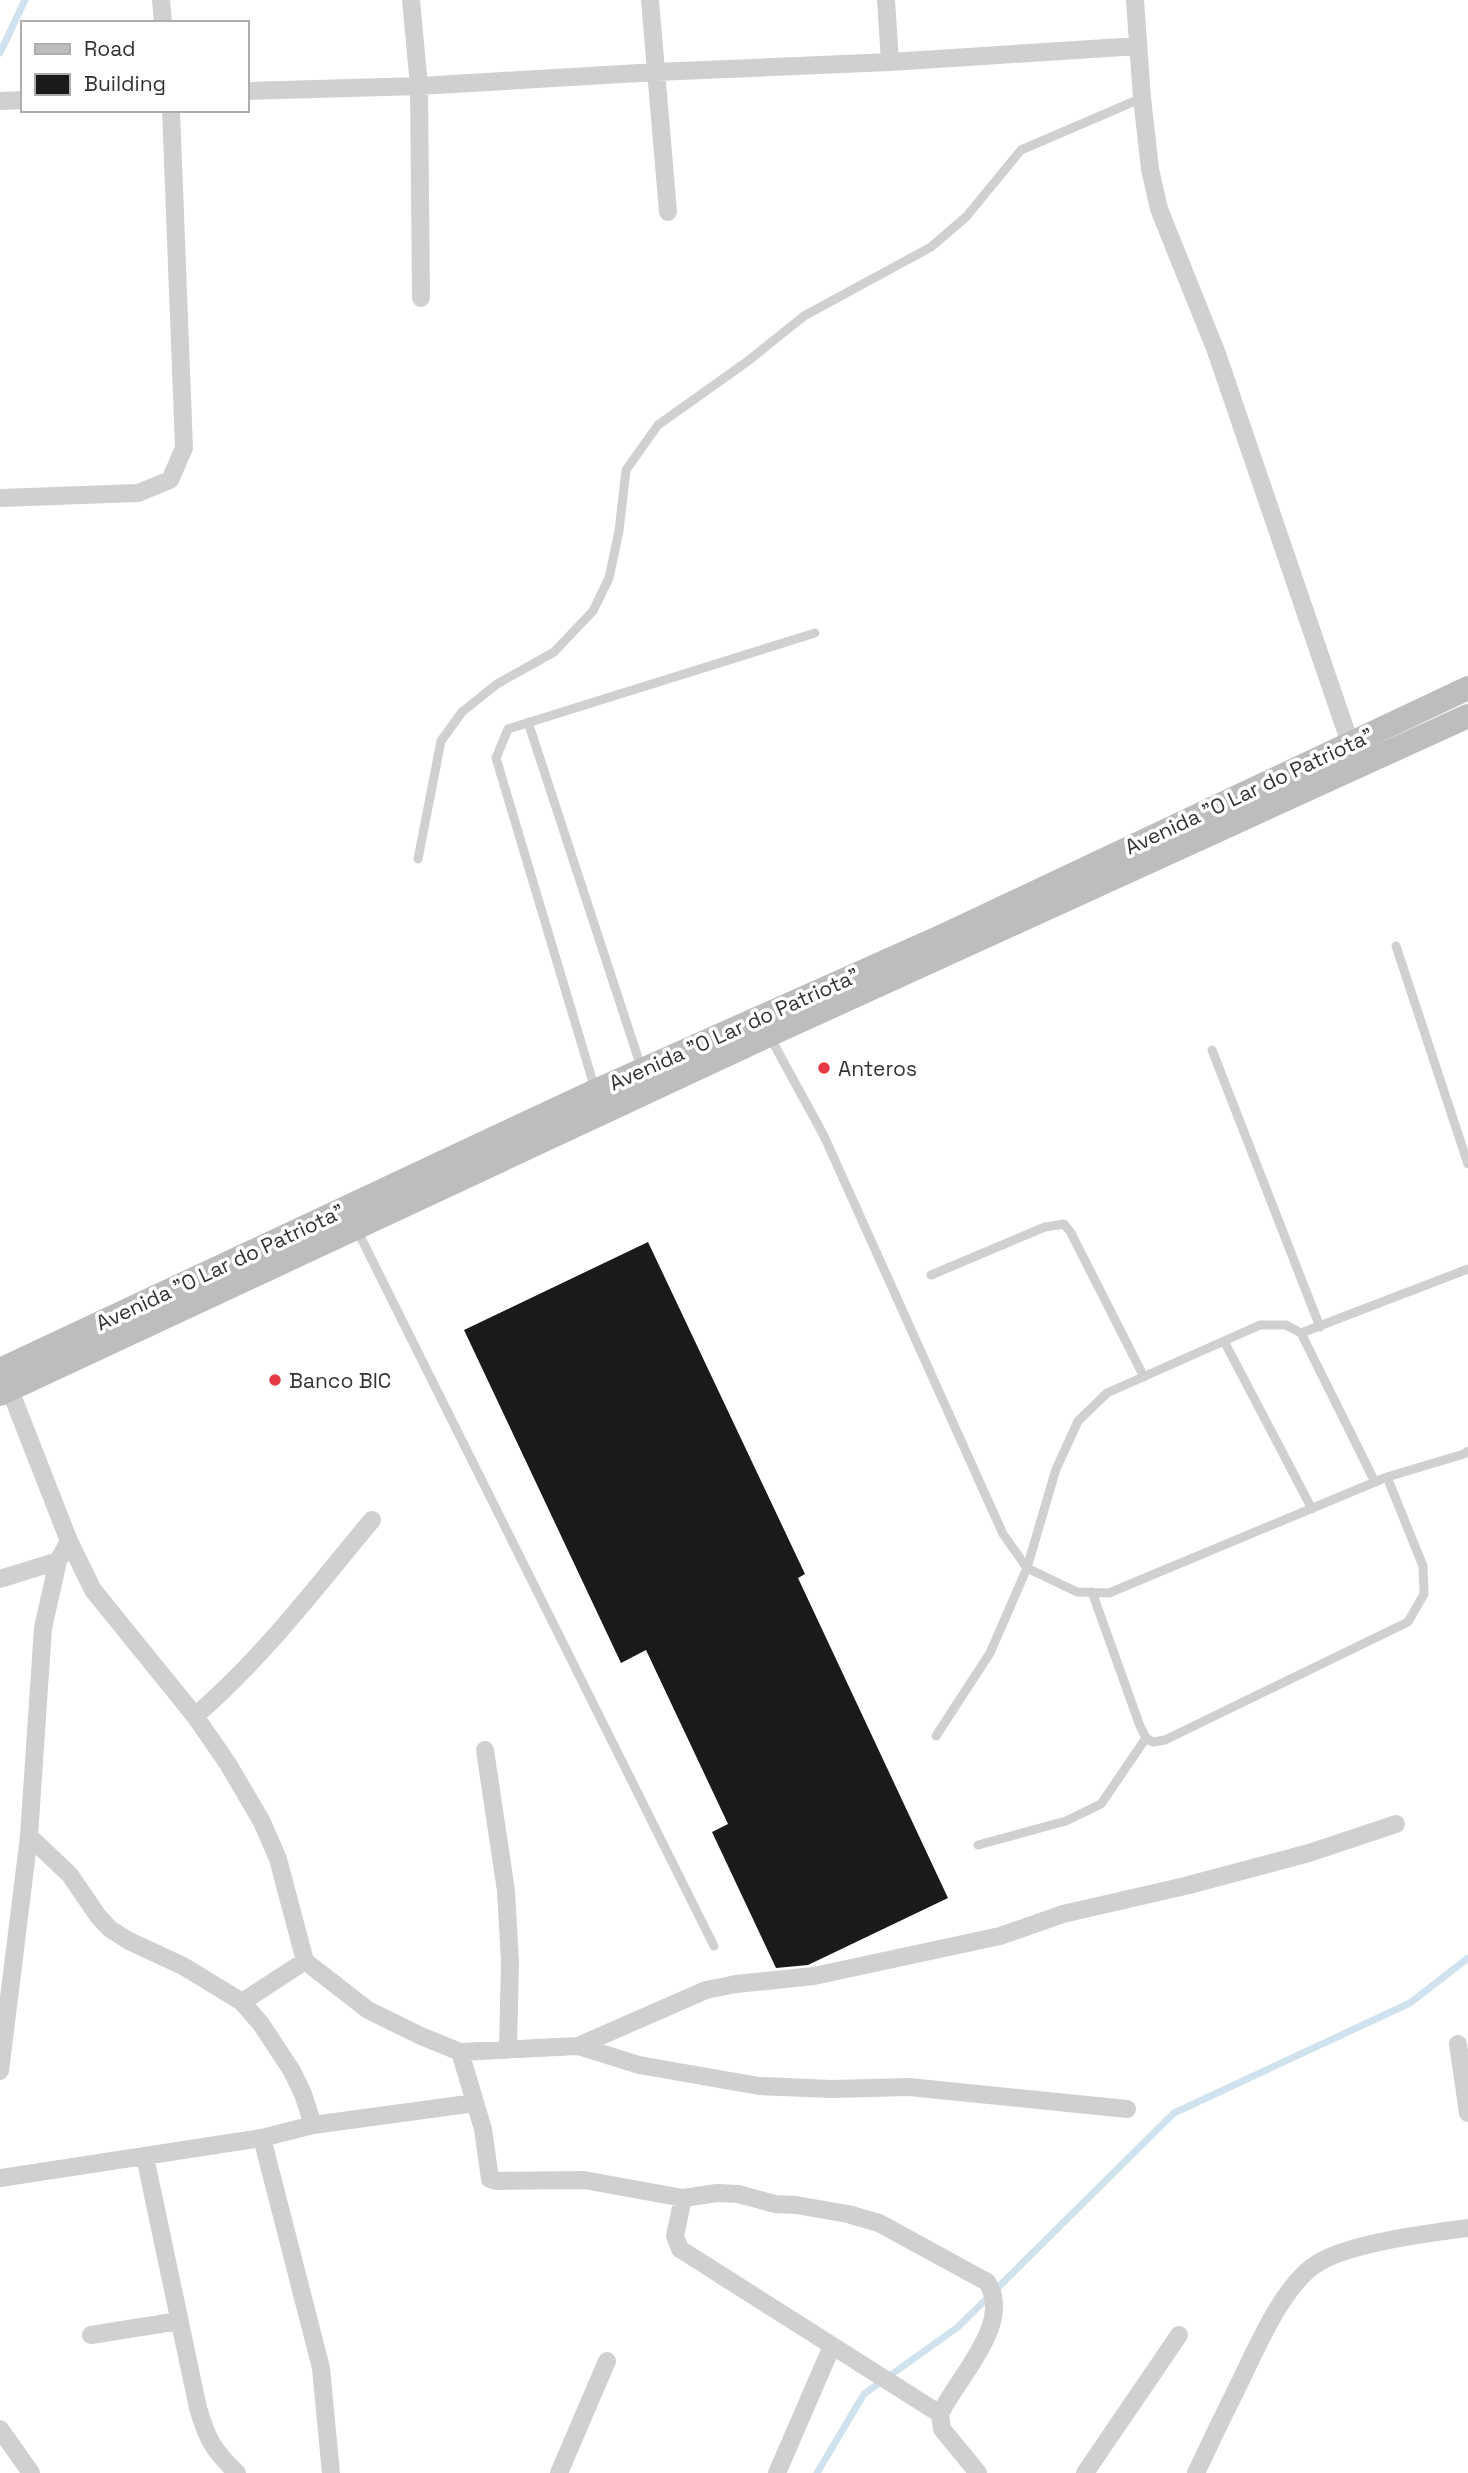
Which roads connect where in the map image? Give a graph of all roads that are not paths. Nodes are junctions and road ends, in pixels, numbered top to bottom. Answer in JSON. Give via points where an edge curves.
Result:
{"nodes":[{"id":1,"x":161,"y":0,"type":"edge"},
{"id":2,"x":411,"y":0,"type":"edge"},
{"id":3,"x":650,"y":0,"type":"edge"},
{"id":4,"x":886,"y":0,"type":"edge"},
{"id":5,"x":1135,"y":0,"type":"edge"},
{"id":6,"x":163,"y":21,"type":"edge"},
{"id":7,"x":1138,"y":46,"type":"junction"},
{"id":8,"x":890,"y":62,"type":"junction"},
{"id":9,"x":656,"y":72,"type":"junction"},
{"id":10,"x":419,"y":86,"type":"junction"},
{"id":11,"x":248,"y":91,"type":"edge"},
{"id":12,"x":1142,"y":98,"type":"junction"},
{"id":13,"x":21,"y":100,"type":"edge"},
{"id":14,"x":0,"y":101,"type":"edge"},
{"id":15,"x":171,"y":112,"type":"edge"},
{"id":16,"x":668,"y":212,"type":"dead end"},
{"id":17,"x":421,"y":298,"type":"dead end"},
{"id":18,"x":0,"y":498,"type":"edge"},
{"id":19,"x":815,"y":633,"type":"dead end"},
{"id":20,"x":1468,"y":688,"type":"edge"},
{"id":21,"x":1468,"y":716,"type":"edge"},
{"id":22,"x":528,"y":722,"type":"junction"},
{"id":23,"x":1350,"y":743,"type":"junction"},
{"id":24,"x":418,"y":859,"type":"dead end"},
{"id":25,"x":1396,"y":946,"type":"dead end"},
{"id":26,"x":769,"y":1035,"type":"junction"},
{"id":27,"x":1212,"y":1050,"type":"dead end"},
{"id":28,"x":642,"y":1070,"type":"junction"},
{"id":29,"x":596,"y":1091,"type":"junction"},
{"id":30,"x":1468,"y":1164,"type":"edge"},
{"id":31,"x":356,"y":1228,"type":"junction"},
{"id":32,"x":1468,"y":1269,"type":"edge"},
{"id":33,"x":931,"y":1275,"type":"dead end"},
{"id":34,"x":1320,"y":1327,"type":"junction"},
{"id":35,"x":1301,"y":1333,"type":"junction"},
{"id":36,"x":1224,"y":1341,"type":"junction"},
{"id":37,"x":1144,"y":1377,"type":"junction"},
{"id":38,"x":3,"y":1385,"type":"edge"},
{"id":39,"x":1468,"y":1451,"type":"edge"},
{"id":40,"x":1387,"y":1477,"type":"junction"},
{"id":41,"x":1375,"y":1482,"type":"junction"},
{"id":42,"x":1312,"y":1509,"type":"junction"},
{"id":43,"x":372,"y":1520,"type":"dead end"},
{"id":44,"x":69,"y":1541,"type":"junction"},
{"id":45,"x":58,"y":1561,"type":"junction"},
{"id":46,"x":1027,"y":1569,"type":"junction"},
{"id":47,"x":0,"y":1579,"type":"edge"},
{"id":48,"x":1092,"y":1592,"type":"junction"},
{"id":49,"x":195,"y":1716,"type":"junction"},
{"id":50,"x":936,"y":1736,"type":"dead end"},
{"id":51,"x":1146,"y":1738,"type":"junction"},
{"id":52,"x":485,"y":1750,"type":"dead end"},
{"id":53,"x":1396,"y":1824,"type":"dead end"},
{"id":54,"x":29,"y":1836,"type":"junction"},
{"id":55,"x":978,"y":1845,"type":"dead end"},
{"id":56,"x":714,"y":1946,"type":"dead end"},
{"id":57,"x":305,"y":1961,"type":"junction"},
{"id":58,"x":242,"y":2002,"type":"junction"},
{"id":59,"x":1458,"y":2044,"type":"dead end"},
{"id":60,"x":578,"y":2046,"type":"junction"},
{"id":61,"x":508,"y":2048,"type":"junction"},
{"id":62,"x":460,"y":2052,"type":"junction"},
{"id":63,"x":0,"y":2071,"type":"edge"},
{"id":64,"x":475,"y":2103,"type":"junction"},
{"id":65,"x":1127,"y":2109,"type":"dead end"},
{"id":66,"x":1468,"y":2113,"type":"edge"},
{"id":67,"x":313,"y":2125,"type":"junction"},
{"id":68,"x":262,"y":2138,"type":"junction"},
{"id":69,"x":145,"y":2157,"type":"junction"},
{"id":70,"x":0,"y":2178,"type":"edge"},
{"id":71,"x":683,"y":2198,"type":"junction"},
{"id":72,"x":1468,"y":2228,"type":"edge"},
{"id":73,"x":179,"y":2320,"type":"junction"},
{"id":74,"x":90,"y":2335,"type":"dead end"},
{"id":75,"x":1179,"y":2335,"type":"dead end"},
{"id":76,"x":832,"y":2346,"type":"junction"},
{"id":77,"x":607,"y":2361,"type":"dead end"},
{"id":78,"x":940,"y":2414,"type":"junction"},
{"id":79,"x":0,"y":2429,"type":"edge"},
{"id":80,"x":24,"y":2471,"type":"edge"},
{"id":81,"x":237,"y":2473,"type":"edge"},
{"id":82,"x":331,"y":2473,"type":"edge"},
{"id":83,"x":559,"y":2473,"type":"edge"},
{"id":84,"x":777,"y":2473,"type":"edge"},
{"id":85,"x":978,"y":2473,"type":"edge"},
{"id":86,"x":1085,"y":2473,"type":"edge"},
{"id":87,"x":1196,"y":2473,"type":"edge"}],
"edges":[{"from":1,"to":6,"type":"street"},
{"from":2,"to":10,"type":"street"},
{"from":3,"to":9,"type":"street"},
{"from":4,"to":8,"type":"street"},
{"from":5,"to":7,"type":"street"},
{"from":7,"to":8,"type":"street"},
{"from":7,"to":12,"type":"street"},
{"from":8,"to":9,"type":"street"},
{"from":9,"to":10,"type":"street"},
{"from":9,"to":16,"type":"street"},
{"from":10,"to":11,"type":"street"},
{"from":10,"to":17,"type":"street"},
{"from":12,"to":23,"type":"street","via":[[1159,209],[1216,351]]},
{"from":12,"to":24,"type":"lane","via":[[1021,150],[966,217],[931,247],[804,316],[658,425],[626,470],[609,578],[593,611],[554,652],[497,684],[462,712],[441,741]]},
{"from":13,"to":14,"type":"street"},
{"from":15,"to":18,"type":"street","via":[[184,448],[170,480],[138,493]]},
{"from":19,"to":22,"type":"lane"},
{"from":20,"to":23,"type":"main road","name":"Avenida \"O Lar do Patriota\""},
{"from":21,"to":26,"type":"main road","name":"Avenida \"O Lar do Patriota\""},
{"from":22,"to":28,"type":"lane"},
{"from":22,"to":29,"type":"lane","via":[[508,729],[496,758]]},
{"from":23,"to":28,"type":"main road","name":"Avenida \"O Lar do Patriota\"","via":[[945,935]]},
{"from":25,"to":30,"type":"lane"},
{"from":26,"to":31,"type":"main road","name":"Avenida \"O Lar do Patriota\""},
{"from":26,"to":46,"type":"lane","via":[[824,1136],[1003,1534]]},
{"from":27,"to":34,"type":"lane"},
{"from":28,"to":29,"type":"main road","name":"Avenida \"O Lar do Patriota\""},
{"from":29,"to":38,"type":"main road","name":"Avenida \"O Lar do Patriota\""},
{"from":31,"to":38,"type":"main road","name":"Avenida \"O Lar do Patriota\""},
{"from":31,"to":56,"type":"lane"},
{"from":32,"to":34,"type":"lane"},
{"from":33,"to":37,"type":"lane","via":[[1045,1227],[1064,1224]]},
{"from":34,"to":35,"type":"lane"},
{"from":35,"to":36,"type":"lane","via":[[1286,1325],[1261,1325]]},
{"from":35,"to":41,"type":"lane"},
{"from":36,"to":37,"type":"lane"},
{"from":36,"to":42,"type":"lane"},
{"from":37,"to":46,"type":"lane","via":[[1107,1393],[1079,1420],[1056,1469]]},
{"from":38,"to":44,"type":"street"},
{"from":39,"to":40,"type":"lane"},
{"from":40,"to":41,"type":"lane"},
{"from":40,"to":51,"type":"lane","via":[[1423,1566],[1424,1594],[1408,1622],[1165,1740]]},
{"from":41,"to":42,"type":"lane"},
{"from":42,"to":48,"type":"lane","via":[[1109,1593]]},
{"from":43,"to":49,"type":"street","via":[[252,1663]]},
{"from":44,"to":45,"type":"street"},
{"from":44,"to":49,"type":"street","via":[[93,1590]]},
{"from":45,"to":47,"type":"street"},
{"from":45,"to":54,"type":"street","via":[[43,1628]]},
{"from":46,"to":48,"type":"lane","via":[[1077,1592]]},
{"from":46,"to":50,"type":"lane","via":[[990,1653]]},
{"from":48,"to":51,"type":"lane"},
{"from":49,"to":57,"type":"street","via":[[262,1822],[278,1859]]},
{"from":51,"to":55,"type":"lane","via":[[1101,1804],[1066,1821]]},
{"from":52,"to":61,"type":"street","via":[[506,1891]]},
{"from":53,"to":60,"type":"street","via":[[1309,1853],[1063,1914],[1000,1936],[814,1976],[706,1990]]},
{"from":54,"to":58,"type":"street","via":[[70,1875],[110,1929]]},
{"from":54,"to":63,"type":"street"},
{"from":57,"to":58,"type":"street"},
{"from":57,"to":62,"type":"street","via":[[368,2010]]},
{"from":58,"to":67,"type":"street","via":[[292,2071]]},
{"from":59,"to":66,"type":"street"},
{"from":60,"to":61,"type":"street"},
{"from":60,"to":65,"type":"street","via":[[639,2065],[759,2086],[909,2087]]},
{"from":61,"to":62,"type":"street"},
{"from":62,"to":64,"type":"street"},
{"from":64,"to":67,"type":"street"},
{"from":64,"to":71,"type":"street","via":[[490,2179],[584,2180]]},
{"from":67,"to":68,"type":"street"},
{"from":68,"to":69,"type":"street"},
{"from":68,"to":82,"type":"street","via":[[321,2368]]},
{"from":69,"to":70,"type":"street"},
{"from":69,"to":73,"type":"street"},
{"from":71,"to":76,"type":"street","via":[[675,2236],[680,2249]]},
{"from":71,"to":78,"type":"street","via":[[738,2194],[848,2214],[879,2223],[987,2282],[993,2290],[992,2324]]},
{"from":72,"to":87,"type":"street","via":[[1352,2250],[1317,2263],[1271,2318]]},
{"from":73,"to":74,"type":"street"},
{"from":73,"to":81,"type":"street","via":[[206,2437]]},
{"from":75,"to":86,"type":"street"},
{"from":76,"to":78,"type":"street"},
{"from":76,"to":84,"type":"street"},
{"from":77,"to":83,"type":"street"},
{"from":78,"to":85,"type":"street","via":[[942,2429]]},
{"from":79,"to":80,"type":"street"}]}
